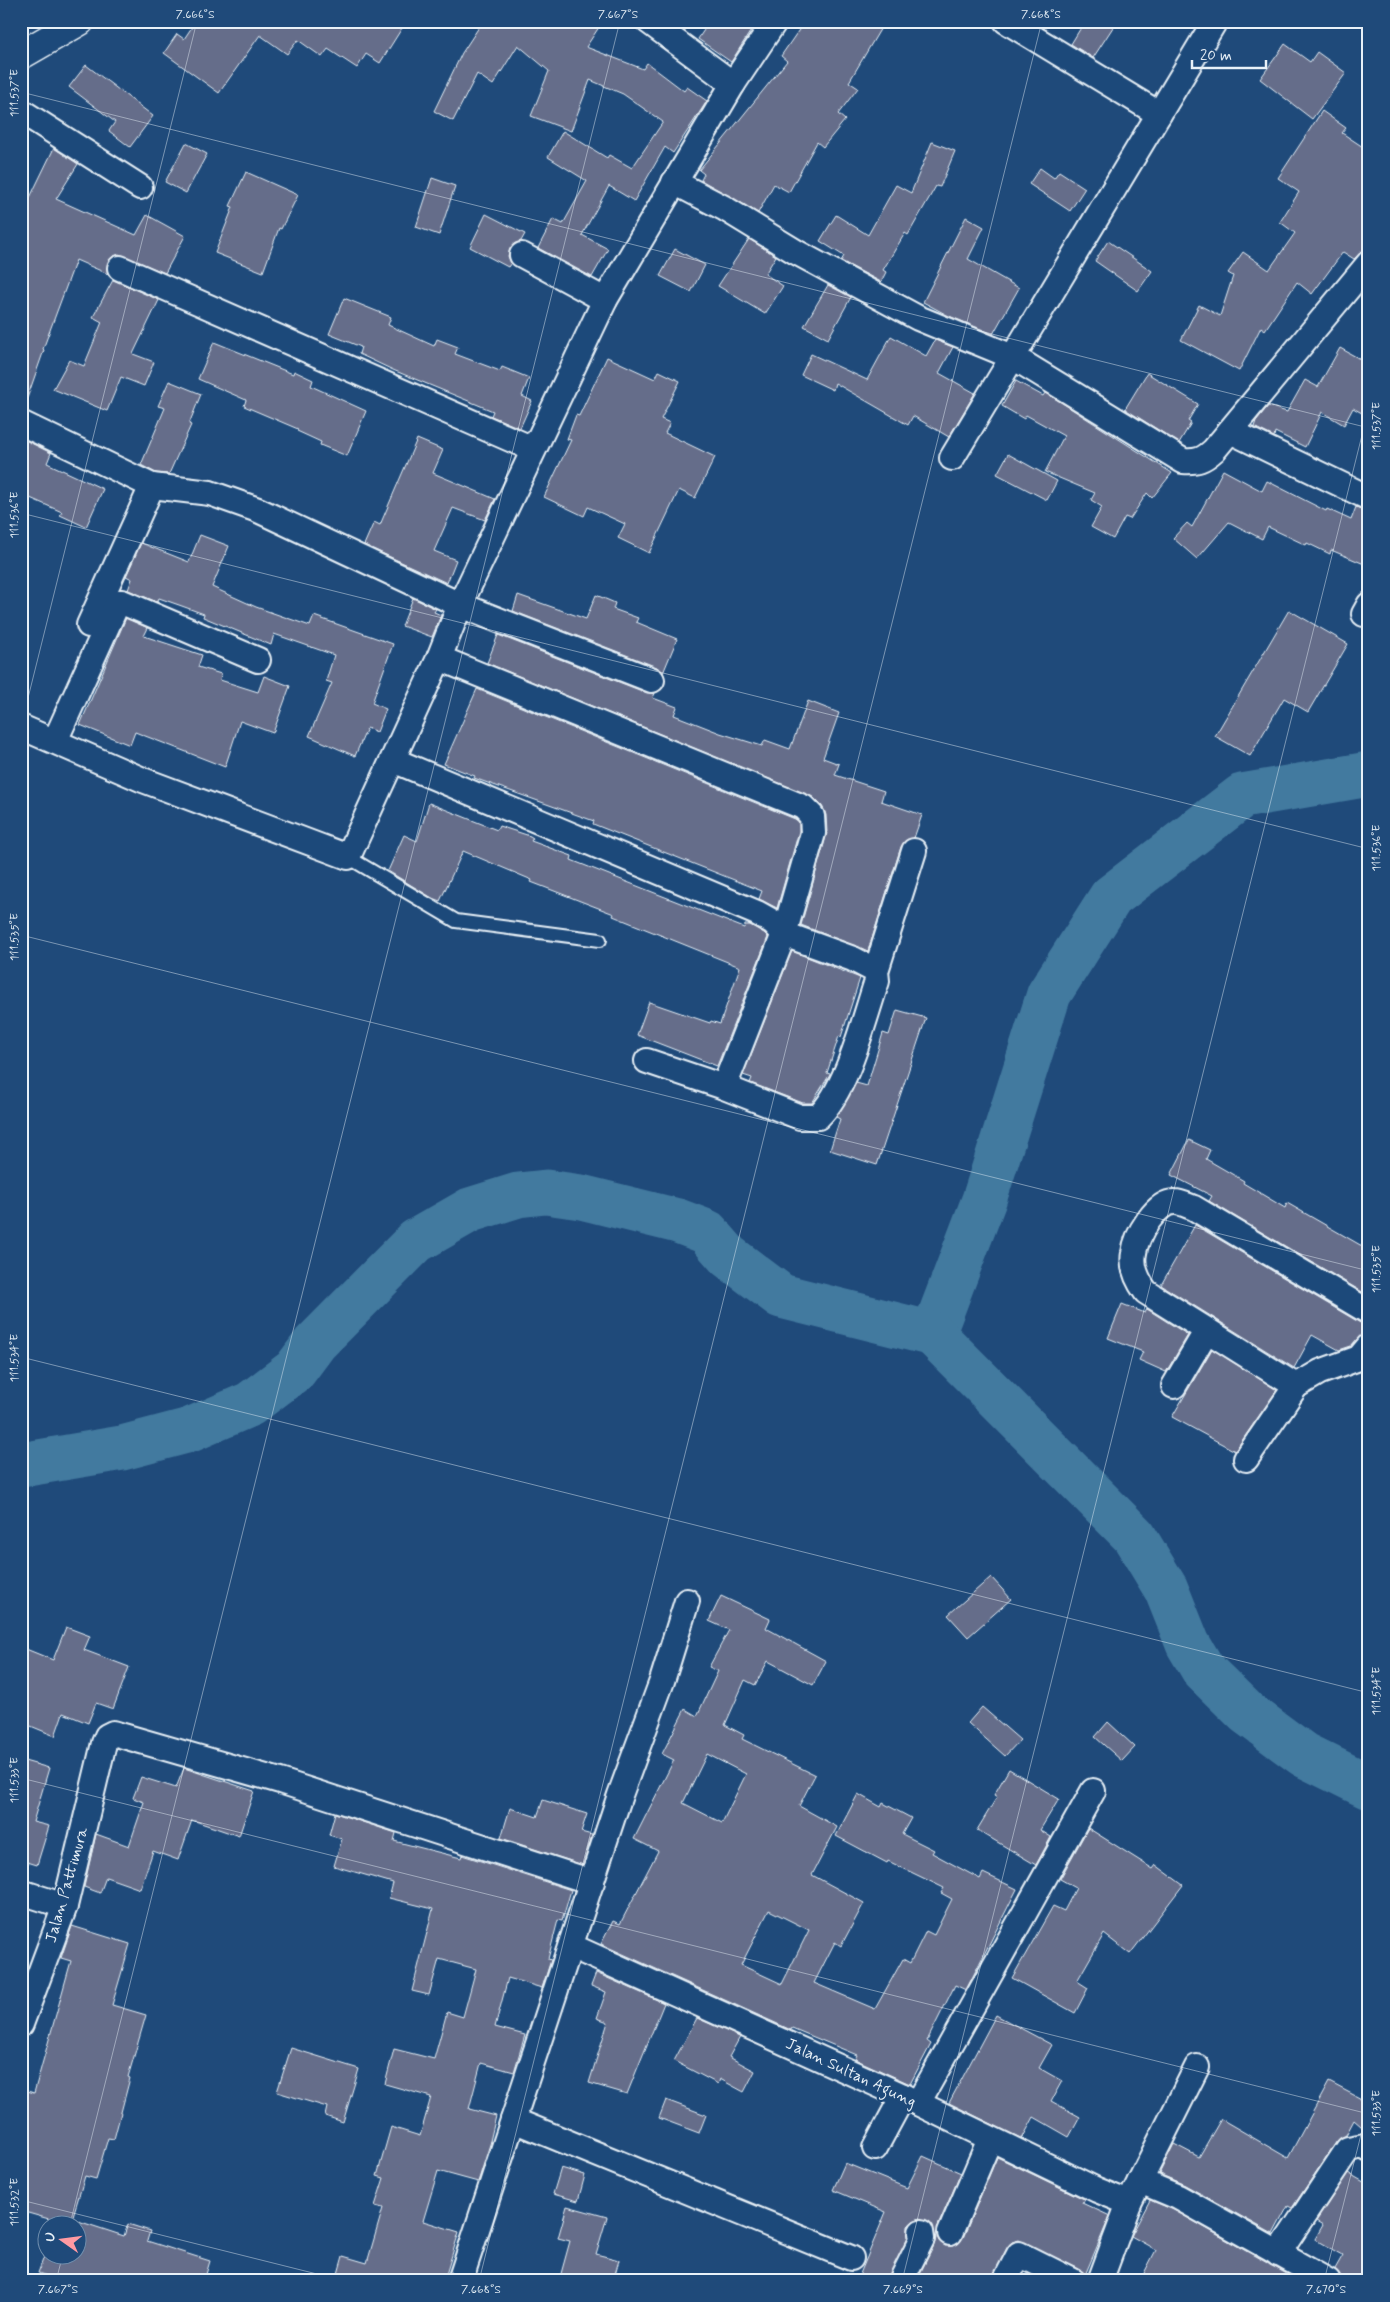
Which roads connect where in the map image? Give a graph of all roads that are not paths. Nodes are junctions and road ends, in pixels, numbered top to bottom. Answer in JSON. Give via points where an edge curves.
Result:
{"nodes":[{"id":1,"x":80,"y":21,"type":"edge"},
{"id":2,"x":648,"y":21,"type":"edge"},
{"id":3,"x":775,"y":21,"type":"edge"},
{"id":4,"x":1006,"y":21,"type":"edge"},
{"id":5,"x":1216,"y":21,"type":"edge"},
{"id":6,"x":21,"y":55,"type":"edge"},
{"id":7,"x":732,"y":84,"type":"junction"},
{"id":8,"x":21,"y":111,"type":"edge"},
{"id":9,"x":1160,"y":114,"type":"junction"},
{"id":10,"x":674,"y":182,"type":"junction"},
{"id":11,"x":140,"y":186,"type":"dead end"},
{"id":12,"x":522,"y":255,"type":"dead end"},
{"id":13,"x":1369,"y":263,"type":"edge"},
{"id":14,"x":120,"y":268,"type":"dead end"},
{"id":15,"x":605,"y":300,"type":"junction"},
{"id":16,"x":1013,"y":357,"type":"junction"},
{"id":17,"x":21,"y":423,"type":"edge"},
{"id":18,"x":1230,"y":430,"type":"junction"},
{"id":19,"x":533,"y":449,"type":"junction"},
{"id":20,"x":952,"y":458,"type":"dead end"},
{"id":21,"x":152,"y":486,"type":"junction"},
{"id":22,"x":1369,"y":498,"type":"edge"},
{"id":23,"x":460,"y":604,"type":"junction"},
{"id":24,"x":439,"y":658,"type":"junction"},
{"id":25,"x":258,"y":660,"type":"dead end"},
{"id":26,"x":652,"y":680,"type":"dead end"},
{"id":27,"x":39,"y":734,"type":"edge"},
{"id":28,"x":393,"y":760,"type":"junction"},
{"id":29,"x":914,"y":851,"type":"dead end"},
{"id":30,"x":348,"y":857,"type":"junction"},
{"id":31,"x":784,"y":934,"type":"junction"},
{"id":32,"x":600,"y":940,"type":"dead end"},
{"id":33,"x":876,"y":971,"type":"junction"},
{"id":34,"x":647,"y":1061,"type":"dead end"},
{"id":35,"x":724,"y":1087,"type":"junction"},
{"id":36,"x":1369,"y":1312,"type":"edge"},
{"id":37,"x":1207,"y":1330,"type":"junction"},
{"id":38,"x":1369,"y":1346,"type":"edge"},
{"id":39,"x":1174,"y":1386,"type":"dead end"},
{"id":40,"x":1296,"y":1386,"type":"junction"},
{"id":41,"x":1246,"y":1459,"type":"dead end"},
{"id":42,"x":687,"y":1601,"type":"dead end"},
{"id":43,"x":1093,"y":1791,"type":"dead end"},
{"id":44,"x":592,"y":1882,"type":"junction"},
{"id":45,"x":21,"y":1892,"type":"edge"},
{"id":46,"x":65,"y":1906,"type":"junction"},
{"id":47,"x":571,"y":1946,"type":"junction"},
{"id":48,"x":21,"y":2024,"type":"edge"},
{"id":49,"x":1197,"y":2067,"type":"dead end"},
{"id":50,"x":910,"y":2100,"type":"junction"},
{"id":51,"x":513,"y":2120,"type":"junction"},
{"id":52,"x":990,"y":2139,"type":"junction"},
{"id":53,"x":875,"y":2148,"type":"dead end"},
{"id":54,"x":1369,"y":2150,"type":"edge"},
{"id":55,"x":1140,"y":2180,"type":"junction"},
{"id":56,"x":1129,"y":2203,"type":"junction"},
{"id":57,"x":921,"y":2232,"type":"dead end"},
{"id":58,"x":950,"y":2233,"type":"dead end"},
{"id":59,"x":1278,"y":2254,"type":"junction"},
{"id":60,"x":851,"y":2258,"type":"dead end"},
{"id":61,"x":1108,"y":2278,"type":"edge"},
{"id":62,"x":460,"y":2281,"type":"edge"},
{"id":63,"x":901,"y":2281,"type":"edge"},
{"id":64,"x":1005,"y":2281,"type":"edge"},
{"id":65,"x":1073,"y":2281,"type":"edge"},
{"id":66,"x":1328,"y":2281,"type":"edge"}],
"edges":[{"from":1,"to":6,"type":"street"},
{"from":2,"to":7,"type":"street"},
{"from":3,"to":7,"type":"street"},
{"from":4,"to":9,"type":"street"},
{"from":5,"to":9,"type":"street"},
{"from":7,"to":10,"type":"street"},
{"from":8,"to":11,"type":"street"},
{"from":9,"to":16,"type":"street"},
{"from":10,"to":15,"type":"street"},
{"from":10,"to":16,"type":"street","via":[[918,318]]},
{"from":12,"to":15,"type":"street"},
{"from":13,"to":18,"type":"street"},
{"from":14,"to":19,"type":"street"},
{"from":15,"to":19,"type":"street"},
{"from":16,"to":18,"type":"street","via":[[1182,461],[1204,459]]},
{"from":16,"to":20,"type":"street"},
{"from":17,"to":21,"type":"street"},
{"from":18,"to":22,"type":"street"},
{"from":19,"to":23,"type":"street"},
{"from":21,"to":23,"type":"street","via":[[210,492],[258,510]]},
{"from":21,"to":27,"type":"street"},
{"from":23,"to":24,"type":"street"},
{"from":23,"to":26,"type":"street"},
{"from":24,"to":28,"type":"street"},
{"from":24,"to":31,"type":"street","via":[[803,807],[812,816],[813,833]]},
{"from":25,"to":27,"type":"street","via":[[118,602]]},
{"from":27,"to":30,"type":"street","via":[[143,780]]},
{"from":28,"to":30,"type":"street"},
{"from":28,"to":31,"type":"street","via":[[758,913]]},
{"from":29,"to":33,"type":"street"},
{"from":30,"to":32,"type":"lane","via":[[456,921]]},
{"from":31,"to":33,"type":"street"},
{"from":31,"to":35,"type":"street"},
{"from":33,"to":35,"type":"street","via":[[877,981],[840,1087],[818,1118],[800,1117]]},
{"from":34,"to":35,"type":"street"},
{"from":36,"to":37,"type":"street","via":[[1194,1208],[1175,1202],[1160,1206],[1133,1254],[1136,1278],[1146,1292]]},
{"from":37,"to":39,"type":"street"},
{"from":37,"to":40,"type":"street"},
{"from":38,"to":40,"type":"street","via":[[1360,1358],[1320,1372]]},
{"from":40,"to":41,"type":"street"},
{"from":42,"to":44,"type":"street"},
{"from":43,"to":50,"type":"street"},
{"from":44,"to":46,"type":"street","name":"Jalan Pattimura","via":[[389,1815],[113,1733],[104,1743]]},
{"from":44,"to":47,"type":"street"},
{"from":45,"to":46,"type":"street"},
{"from":46,"to":48,"type":"street","name":"Jalan Pattimura"},
{"from":47,"to":50,"type":"street","name":"Jalan Sultan Agung"},
{"from":47,"to":51,"type":"street"},
{"from":49,"to":55,"type":"street"},
{"from":50,"to":52,"type":"street","name":"Jalan Sultan Agung"},
{"from":50,"to":53,"type":"street"},
{"from":51,"to":60,"type":"street"},
{"from":51,"to":62,"type":"street"},
{"from":52,"to":56,"type":"street","name":"Jalan Sultan Agung"},
{"from":52,"to":58,"type":"street"},
{"from":54,"to":59,"type":"street","via":[[1364,2146],[1348,2149]]},
{"from":55,"to":56,"type":"street"},
{"from":55,"to":59,"type":"street","via":[[1178,2197]]},
{"from":56,"to":61,"type":"street"},
{"from":57,"to":63,"type":"street","via":[[922,2240]]},
{"from":59,"to":66,"type":"street"},
{"from":64,"to":65,"type":"street","via":[[1020,2254]]}]}
